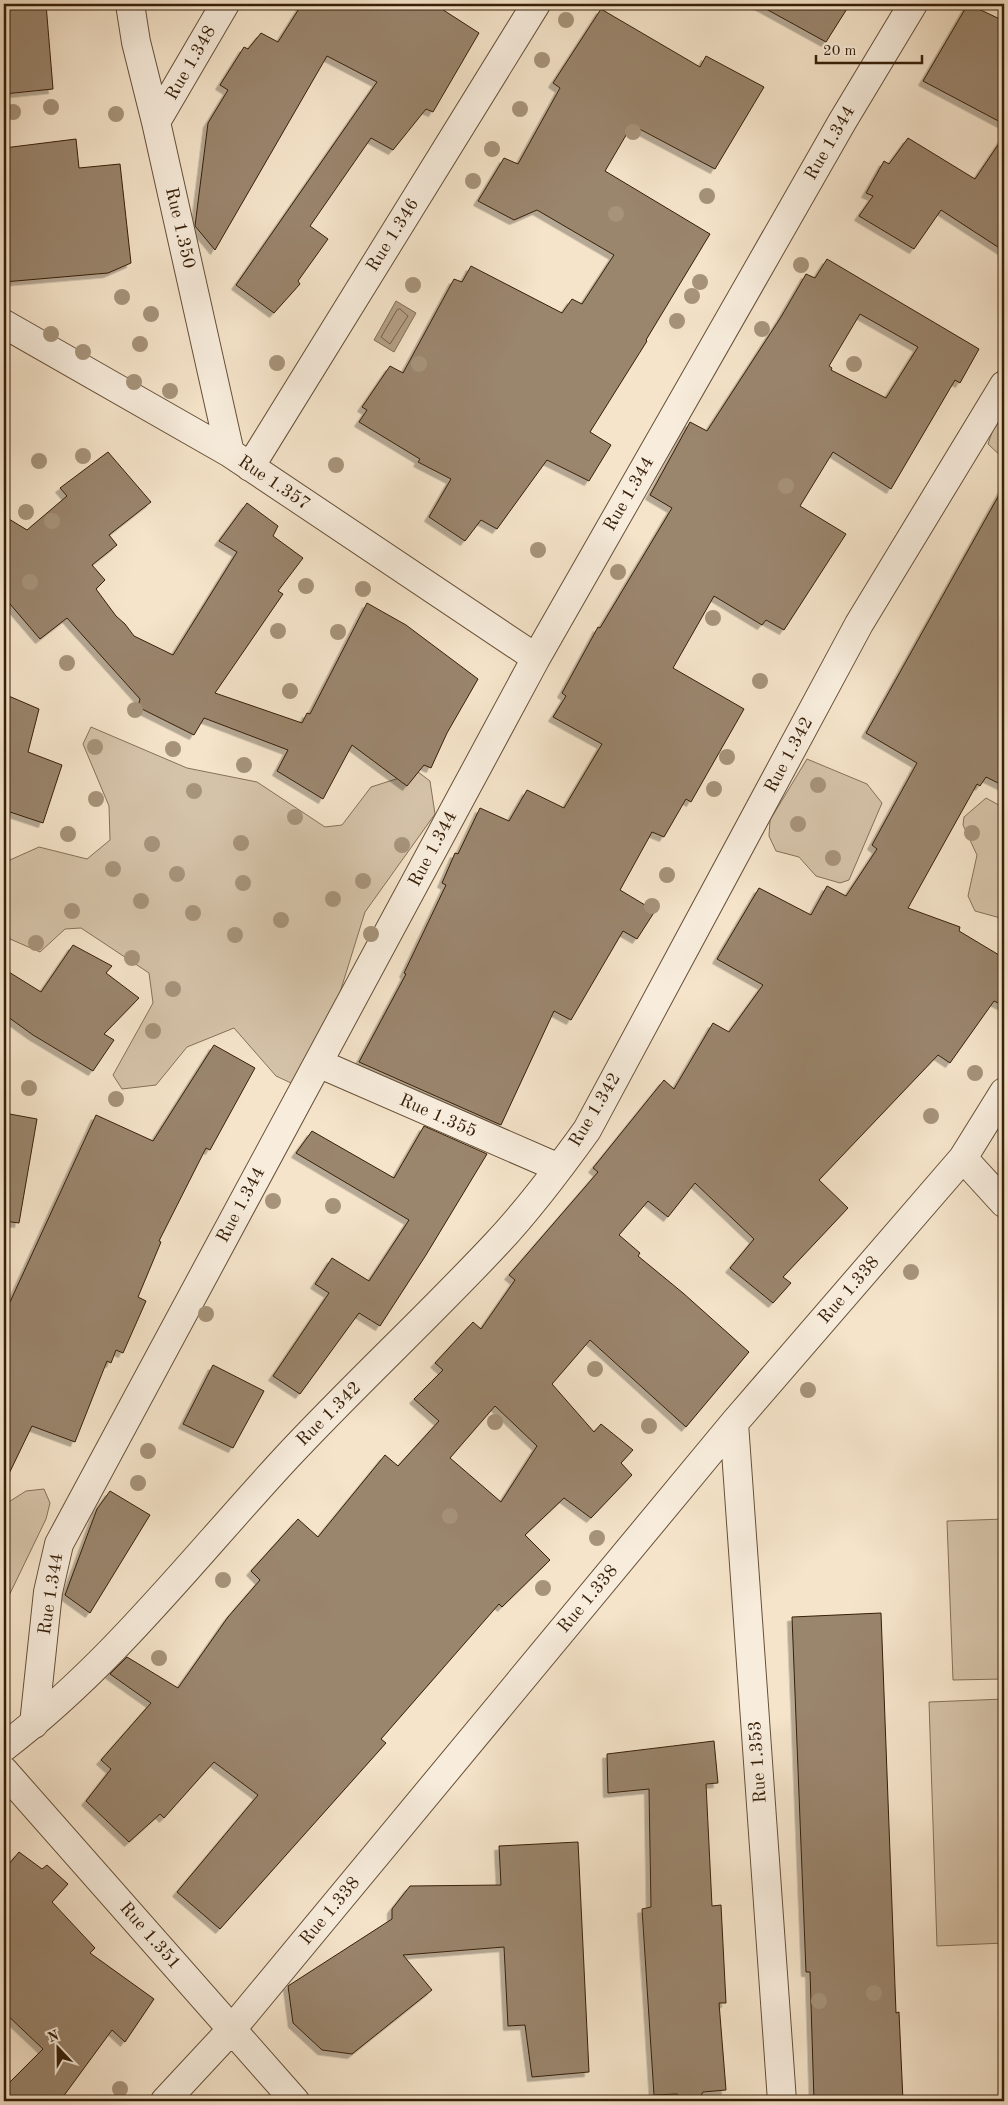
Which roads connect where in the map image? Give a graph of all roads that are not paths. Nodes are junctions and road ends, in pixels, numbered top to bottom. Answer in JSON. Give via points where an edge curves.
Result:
{"nodes":[{"id":1,"x":130,"y":4,"type":"edge"},
{"id":2,"x":225,"y":4,"type":"edge"},
{"id":3,"x":536,"y":4,"type":"edge"},
{"id":4,"x":913,"y":4,"type":"edge"},
{"id":5,"x":156,"y":122,"type":"junction"},
{"id":6,"x":4,"y":324,"type":"edge"},
{"id":7,"x":1004,"y":385,"type":"edge"},
{"id":8,"x":240,"y":460,"type":"junction"},
{"id":9,"x":536,"y":658,"type":"junction"},
{"id":10,"x":318,"y":1063,"type":"junction"},
{"id":11,"x":1004,"y":1092,"type":"edge"},
{"id":12,"x":963,"y":1158,"type":"junction"},
{"id":13,"x":559,"y":1168,"type":"junction"},
{"id":14,"x":1004,"y":1203,"type":"edge"},
{"id":15,"x":734,"y":1422,"type":"junction"},
{"id":16,"x":34,"y":1724,"type":"junction"},
{"id":17,"x":4,"y":1747,"type":"edge"},
{"id":18,"x":4,"y":1771,"type":"edge"},
{"id":19,"x":232,"y":2029,"type":"junction"},
{"id":20,"x":165,"y":2101,"type":"edge"},
{"id":21,"x":295,"y":2101,"type":"edge"},
{"id":22,"x":782,"y":2101,"type":"edge"}],
"edges":[{"from":1,"to":5,"type":"street","name":"Rue 1.350"},
{"from":2,"to":5,"type":"street","name":"Rue 1.348"},
{"from":3,"to":8,"type":"street","name":"Rue 1.346"},
{"from":4,"to":9,"type":"street","name":"Rue 1.344","via":[[842,122]]},
{"from":5,"to":8,"type":"street","name":"Rue 1.350"},
{"from":6,"to":8,"type":"street","name":"Rue 1.357"},
{"from":7,"to":13,"type":"street","name":"Rue 1.342","via":[[859,624],[587,1130]]},
{"from":8,"to":9,"type":"street","name":"Rue 1.357"},
{"from":9,"to":10,"type":"street","name":"Rue 1.344"},
{"from":10,"to":13,"type":"street","name":"Rue 1.355"},
{"from":10,"to":16,"type":"street","name":"Rue 1.344","via":[[59,1544],[48,1592]]},
{"from":11,"to":12,"type":"street","name":"Rue 1.338"},
{"from":12,"to":14,"type":"street"},
{"from":12,"to":15,"type":"street","name":"Rue 1.338"},
{"from":13,"to":16,"type":"street","name":"Rue 1.342","via":[[498,1242],[288,1456],[132,1631]]},
{"from":15,"to":19,"type":"street","name":"Rue 1.338"},
{"from":15,"to":22,"type":"street","name":"Rue 1.353"},
{"from":16,"to":17,"type":"street","name":"Rue 1.342"},
{"from":18,"to":19,"type":"street","name":"Rue 1.351"},
{"from":19,"to":20,"type":"street","name":"Rue 1.338"},
{"from":19,"to":21,"type":"street","name":"Rue 1.351"}]}
